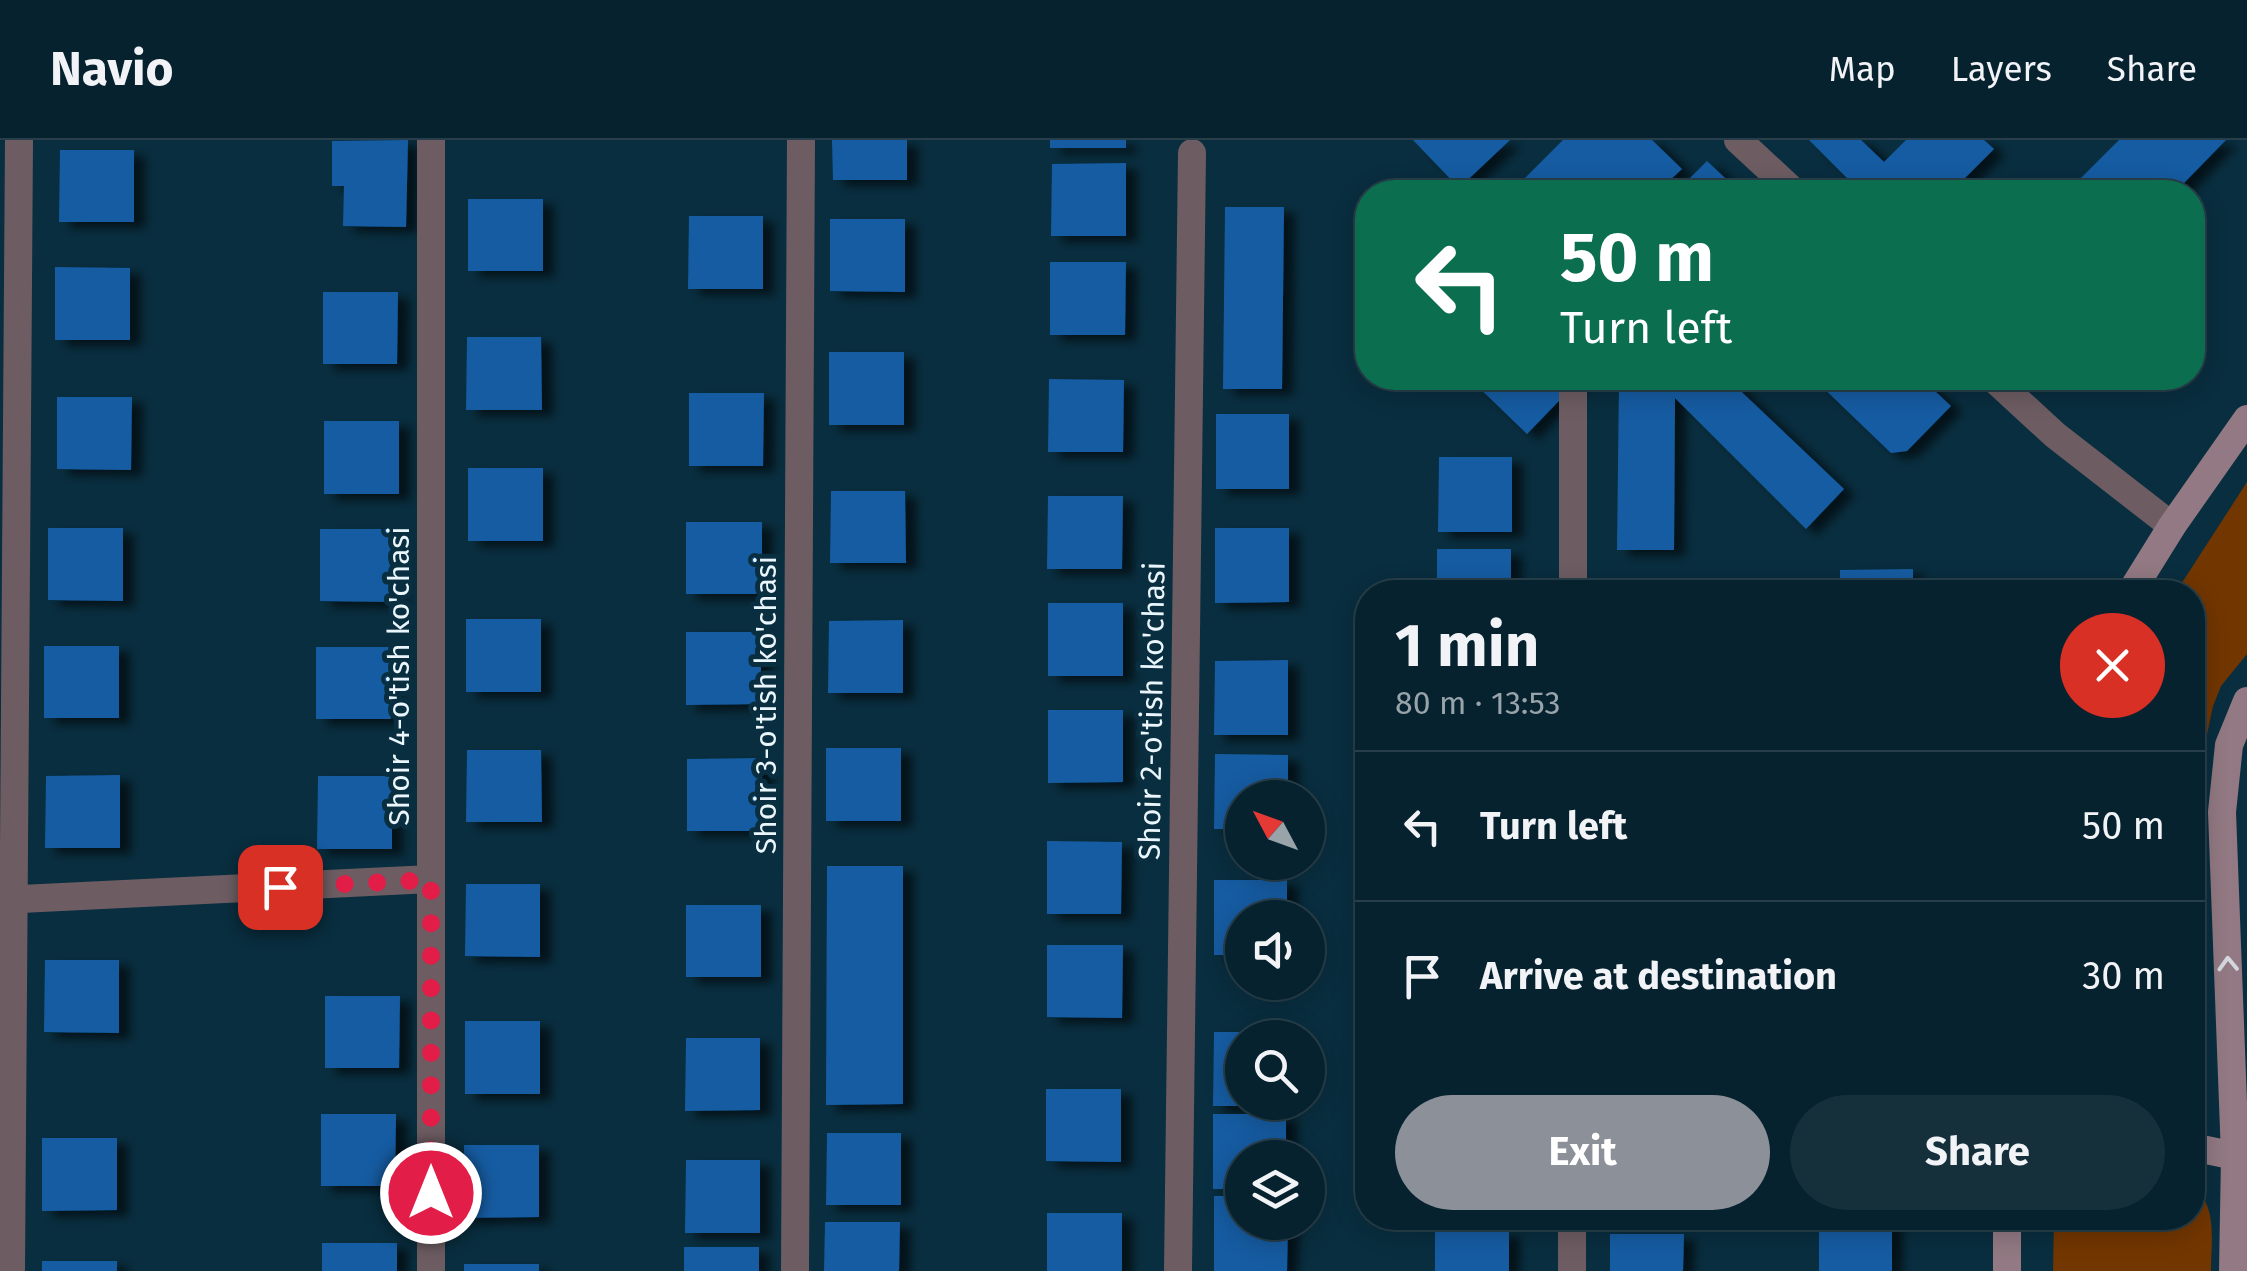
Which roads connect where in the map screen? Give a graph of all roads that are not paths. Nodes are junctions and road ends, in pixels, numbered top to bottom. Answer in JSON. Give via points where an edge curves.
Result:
{"nodes":[{"id":1,"x":20,"y":140,"type":"edge"},
{"id":2,"x":431,"y":140,"type":"edge"},
{"id":3,"x":801,"y":140,"type":"edge"},
{"id":4,"x":1738,"y":140,"type":"edge"},
{"id":5,"x":1192,"y":153,"type":"dead end"},
{"id":6,"x":1781,"y":180,"type":"edge"},
{"id":7,"x":1573,"y":390,"type":"dead end"},
{"id":8,"x":2006,"y":390,"type":"edge"},
{"id":9,"x":2247,"y":419,"type":"edge"},
{"id":10,"x":2172,"y":526,"type":"junction"},
{"id":11,"x":1573,"y":580,"type":"edge"},
{"id":12,"x":2138,"y":580,"type":"edge"},
{"id":13,"x":2247,"y":702,"type":"edge"},
{"id":14,"x":431,"y":880,"type":"junction"},
{"id":15,"x":8,"y":900,"type":"edge"},
{"id":16,"x":2205,"y":1150,"type":"edge"},
{"id":17,"x":2241,"y":1157,"type":"edge"},
{"id":18,"x":1572,"y":1230,"type":"edge"},
{"id":19,"x":2007,"y":1230,"type":"edge"},
{"id":20,"x":10,"y":1271,"type":"edge"},
{"id":21,"x":431,"y":1271,"type":"edge"},
{"id":22,"x":795,"y":1271,"type":"edge"},
{"id":23,"x":1178,"y":1271,"type":"edge"},
{"id":24,"x":1572,"y":1271,"type":"edge"},
{"id":25,"x":2007,"y":1271,"type":"edge"},
{"id":26,"x":2234,"y":1271,"type":"edge"}],
"edges":[{"from":1,"to":15,"type":"street"},
{"from":2,"to":14,"type":"street","name":"Shoir 4-o'tish ko'chasi"},
{"from":3,"to":22,"type":"street","name":"Shoir 3-o'tish ko'chasi"},
{"from":4,"to":6,"type":"street"},
{"from":5,"to":23,"type":"street","name":"Shoir 2-o'tish ko'chasi"},
{"from":7,"to":11,"type":"street"},
{"from":8,"to":10,"type":"street"},
{"from":9,"to":10,"type":"main road"},
{"from":10,"to":12,"type":"main road"},
{"from":17,"to":13,"type":"main road","one_way":true,"via":[[2222,812],[2229,745]]},
{"from":14,"to":15,"type":"street"},
{"from":14,"to":21,"type":"street","name":"Shoir 4-o'tish ko'chasi"},
{"from":15,"to":20,"type":"street"},
{"from":16,"to":17,"type":"main road"},
{"from":17,"to":26,"type":"main road"},
{"from":18,"to":24,"type":"street"},
{"from":19,"to":25,"type":"main road"}]}
